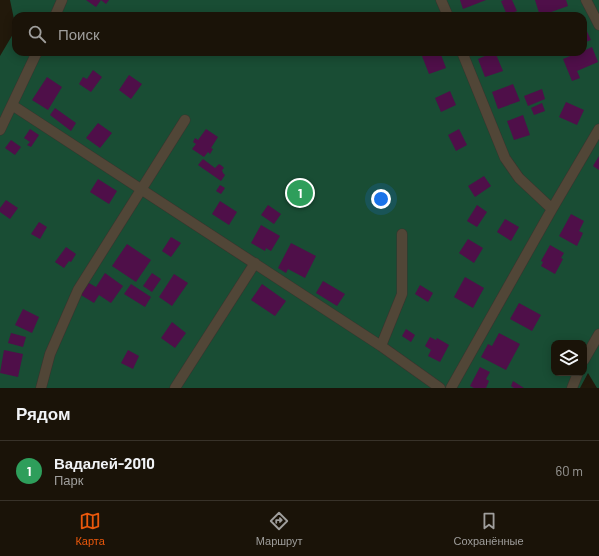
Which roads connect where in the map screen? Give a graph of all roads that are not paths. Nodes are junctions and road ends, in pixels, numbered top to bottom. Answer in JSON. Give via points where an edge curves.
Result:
{"nodes":[{"id":1,"x":62,"y":0,"type":"edge"},
{"id":2,"x":441,"y":0,"type":"edge"},
{"id":3,"x":586,"y":0,"type":"edge"},
{"id":4,"x":57,"y":12,"type":"edge"},
{"id":5,"x":446,"y":12,"type":"edge"},
{"id":6,"x":599,"y":24,"type":"edge"},
{"id":7,"x":35,"y":56,"type":"edge"},
{"id":8,"x":464,"y":56,"type":"edge"},
{"id":9,"x":12,"y":104,"type":"junction"},
{"id":10,"x":185,"y":120,"type":"dead end"},
{"id":11,"x":599,"y":129,"type":"edge"},
{"id":12,"x":0,"y":130,"type":"edge"},
{"id":13,"x":142,"y":190,"type":"junction"},
{"id":14,"x":552,"y":209,"type":"junction"},
{"id":15,"x":402,"y":234,"type":"dead end"},
{"id":16,"x":255,"y":263,"type":"junction"},
{"id":17,"x":599,"y":334,"type":"edge"},
{"id":18,"x":381,"y":346,"type":"junction"},
{"id":19,"x":587,"y":355,"type":"edge"},
{"id":20,"x":577,"y":376,"type":"edge"},
{"id":21,"x":42,"y":388,"type":"edge"},
{"id":22,"x":175,"y":388,"type":"edge"},
{"id":23,"x":440,"y":388,"type":"edge"},
{"id":24,"x":451,"y":388,"type":"edge"},
{"id":25,"x":572,"y":388,"type":"edge"}],
"edges":[{"from":1,"to":4,"type":"street"},
{"from":2,"to":5,"type":"street"},
{"from":3,"to":6,"type":"street"},
{"from":7,"to":9,"type":"street"},
{"from":8,"to":14,"type":"street","via":[[505,158],[519,178]]},
{"from":9,"to":12,"type":"street"},
{"from":9,"to":13,"type":"street"},
{"from":10,"to":13,"type":"street"},
{"from":11,"to":14,"type":"street"},
{"from":13,"to":16,"type":"street"},
{"from":13,"to":21,"type":"street","via":[[78,290],[50,354]]},
{"from":14,"to":24,"type":"street"},
{"from":15,"to":18,"type":"street","via":[[402,294]]},
{"from":16,"to":18,"type":"street"},
{"from":16,"to":22,"type":"street"},
{"from":17,"to":19,"type":"street"},
{"from":18,"to":23,"type":"street"},
{"from":20,"to":25,"type":"street"}]}
